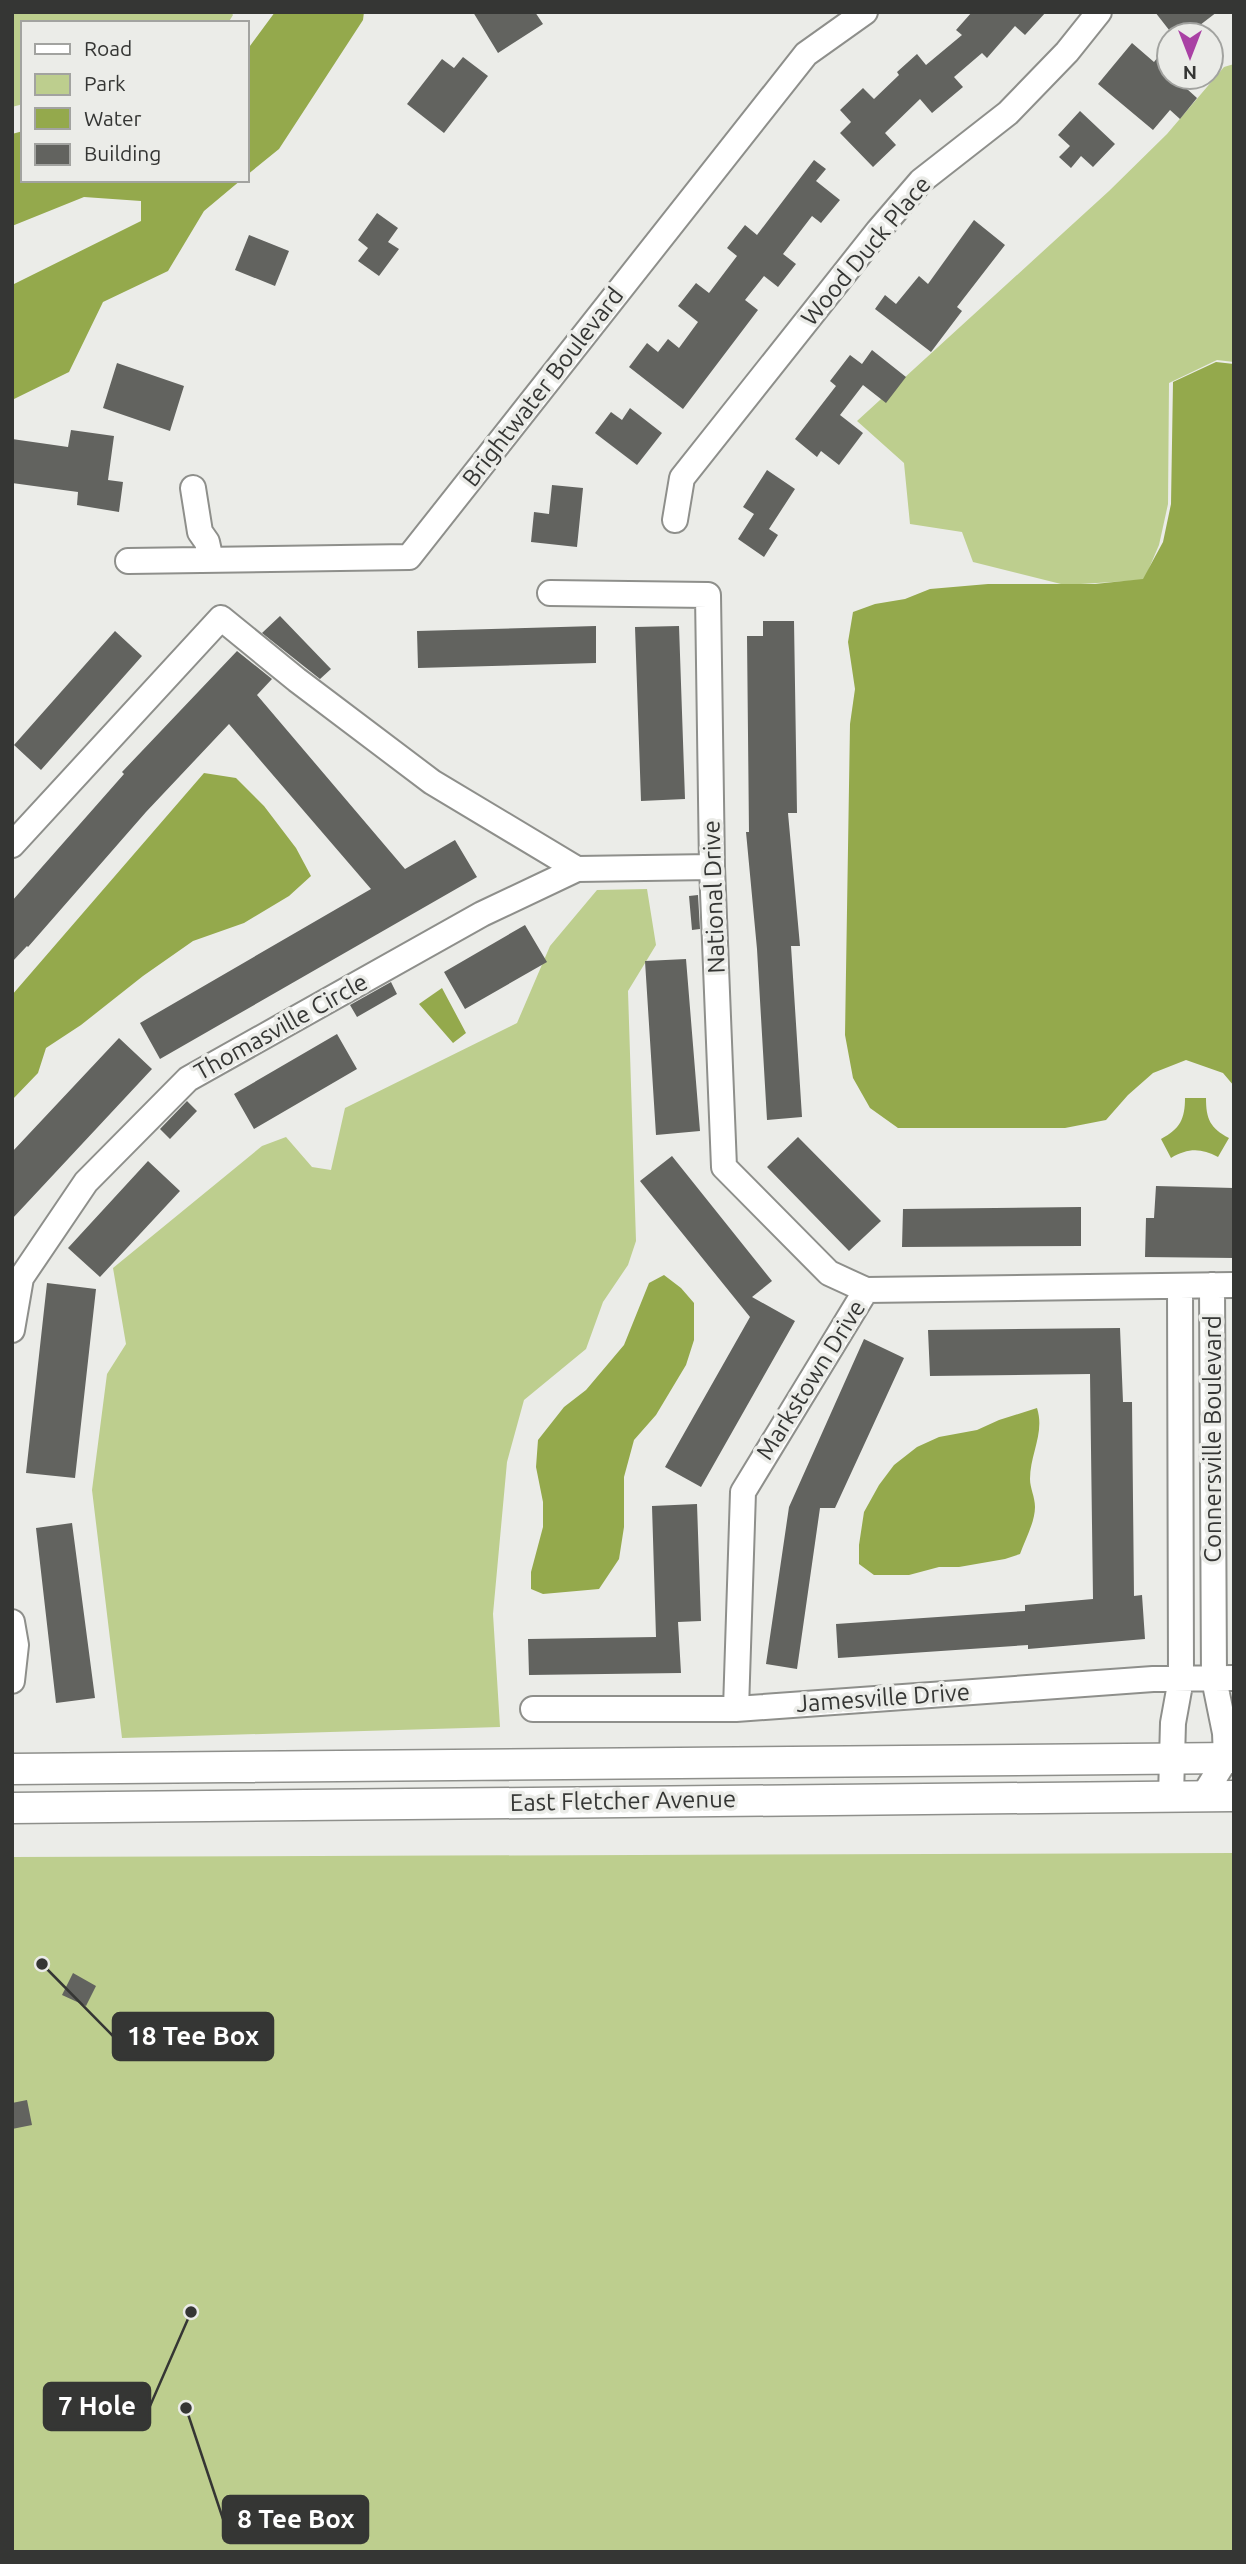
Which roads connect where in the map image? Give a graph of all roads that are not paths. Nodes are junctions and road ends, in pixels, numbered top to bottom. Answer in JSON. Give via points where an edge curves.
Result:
{"nodes":[{"id":1,"x":865,"y":12,"type":"edge"},
{"id":2,"x":1098,"y":12,"type":"edge"},
{"id":3,"x":192,"y":488,"type":"dead end"},
{"id":4,"x":674,"y":520,"type":"dead end"},
{"id":5,"x":211,"y":560,"type":"junction"},
{"id":6,"x":128,"y":561,"type":"dead end"},
{"id":7,"x":550,"y":593,"type":"dead end"},
{"id":8,"x":12,"y":845,"type":"edge"},
{"id":9,"x":712,"y":867,"type":"junction"},
{"id":10,"x":577,"y":869,"type":"junction"},
{"id":11,"x":1223,"y":1285,"type":"edge"},
{"id":12,"x":1180,"y":1286,"type":"junction"},
{"id":13,"x":866,"y":1290,"type":"junction"},
{"id":14,"x":12,"y":1330,"type":"edge"},
{"id":15,"x":12,"y":1622,"type":"edge"},
{"id":16,"x":1181,"y":1679,"type":"junction"},
{"id":17,"x":1224,"y":1679,"type":"edge"},
{"id":18,"x":12,"y":1681,"type":"edge"},
{"id":19,"x":533,"y":1709,"type":"dead end"},
{"id":20,"x":736,"y":1709,"type":"junction"},
{"id":21,"x":1230,"y":1758,"type":"edge"},
{"id":22,"x":1170,"y":1759,"type":"junction"},
{"id":23,"x":676,"y":1763,"type":"junction"},
{"id":24,"x":12,"y":1769,"type":"edge"},
{"id":25,"x":1171,"y":1796,"type":"junction"},
{"id":26,"x":1203,"y":1796,"type":"junction"},
{"id":27,"x":1234,"y":1796,"type":"edge"},
{"id":28,"x":676,"y":1801,"type":"junction"},
{"id":29,"x":12,"y":1808,"type":"edge"}],
"edges":[{"from":1,"to":5,"type":"street","name":"Brightwater Boulevard","via":[[806,54],[409,557]]},
{"from":2,"to":4,"type":"street","name":"Wood Duck Place","via":[[1008,113],[921,181],[878,231],[682,478]]},
{"from":3,"to":5,"type":"street"},
{"from":5,"to":6,"type":"street","name":"Brightwater Boulevard"},
{"from":7,"to":9,"type":"street","name":"National Drive","via":[[708,595]]},
{"from":8,"to":10,"type":"street","via":[[221,618],[432,782]]},
{"from":9,"to":10,"type":"street","name":"Thomasville Circle"},
{"from":9,"to":13,"type":"street","name":"National Drive","via":[[724,1167],[829,1273]]},
{"from":10,"to":14,"type":"street","name":"Thomasville Circle","via":[[482,914],[188,1079],[86,1182],[21,1278]]},
{"from":11,"to":12,"type":"street","name":"Markstown Drive"},
{"from":11,"to":17,"type":"street","name":"Connersville Boulevard"},
{"from":12,"to":13,"type":"street","name":"Markstown Drive"},
{"from":12,"to":16,"type":"street","name":"Connersville Boulevard"},
{"from":13,"to":20,"type":"street","name":"Markstown Drive","via":[[743,1492]]},
{"from":15,"to":18,"type":"street","via":[[16,1645]]},
{"from":16,"to":17,"type":"street","name":"Jamesville Drive"},
{"from":16,"to":20,"type":"street","name":"Jamesville Drive"},
{"from":16,"to":22,"type":"street","name":"Connersville Boulevard"},
{"from":17,"to":21,"type":"street","name":"Connersville Boulevard"},
{"from":19,"to":20,"type":"street","name":"Jamesville Drive"},
{"from":21,"to":22,"type":"main road","name":"East Fletcher Avenue"},
{"from":21,"to":26,"type":"street"},
{"from":22,"to":23,"type":"main road","name":"East Fletcher Avenue"},
{"from":22,"to":25,"type":"street","name":"Connersville Boulevard"},
{"from":23,"to":24,"type":"main road","name":"East Fletcher Avenue"},
{"from":23,"to":28,"type":"street"},
{"from":25,"to":26,"type":"main road","name":"East Fletcher Avenue"},
{"from":25,"to":28,"type":"main road","name":"East Fletcher Avenue"},
{"from":26,"to":27,"type":"main road","name":"East Fletcher Avenue"},
{"from":28,"to":29,"type":"main road","name":"East Fletcher Avenue"}]}
